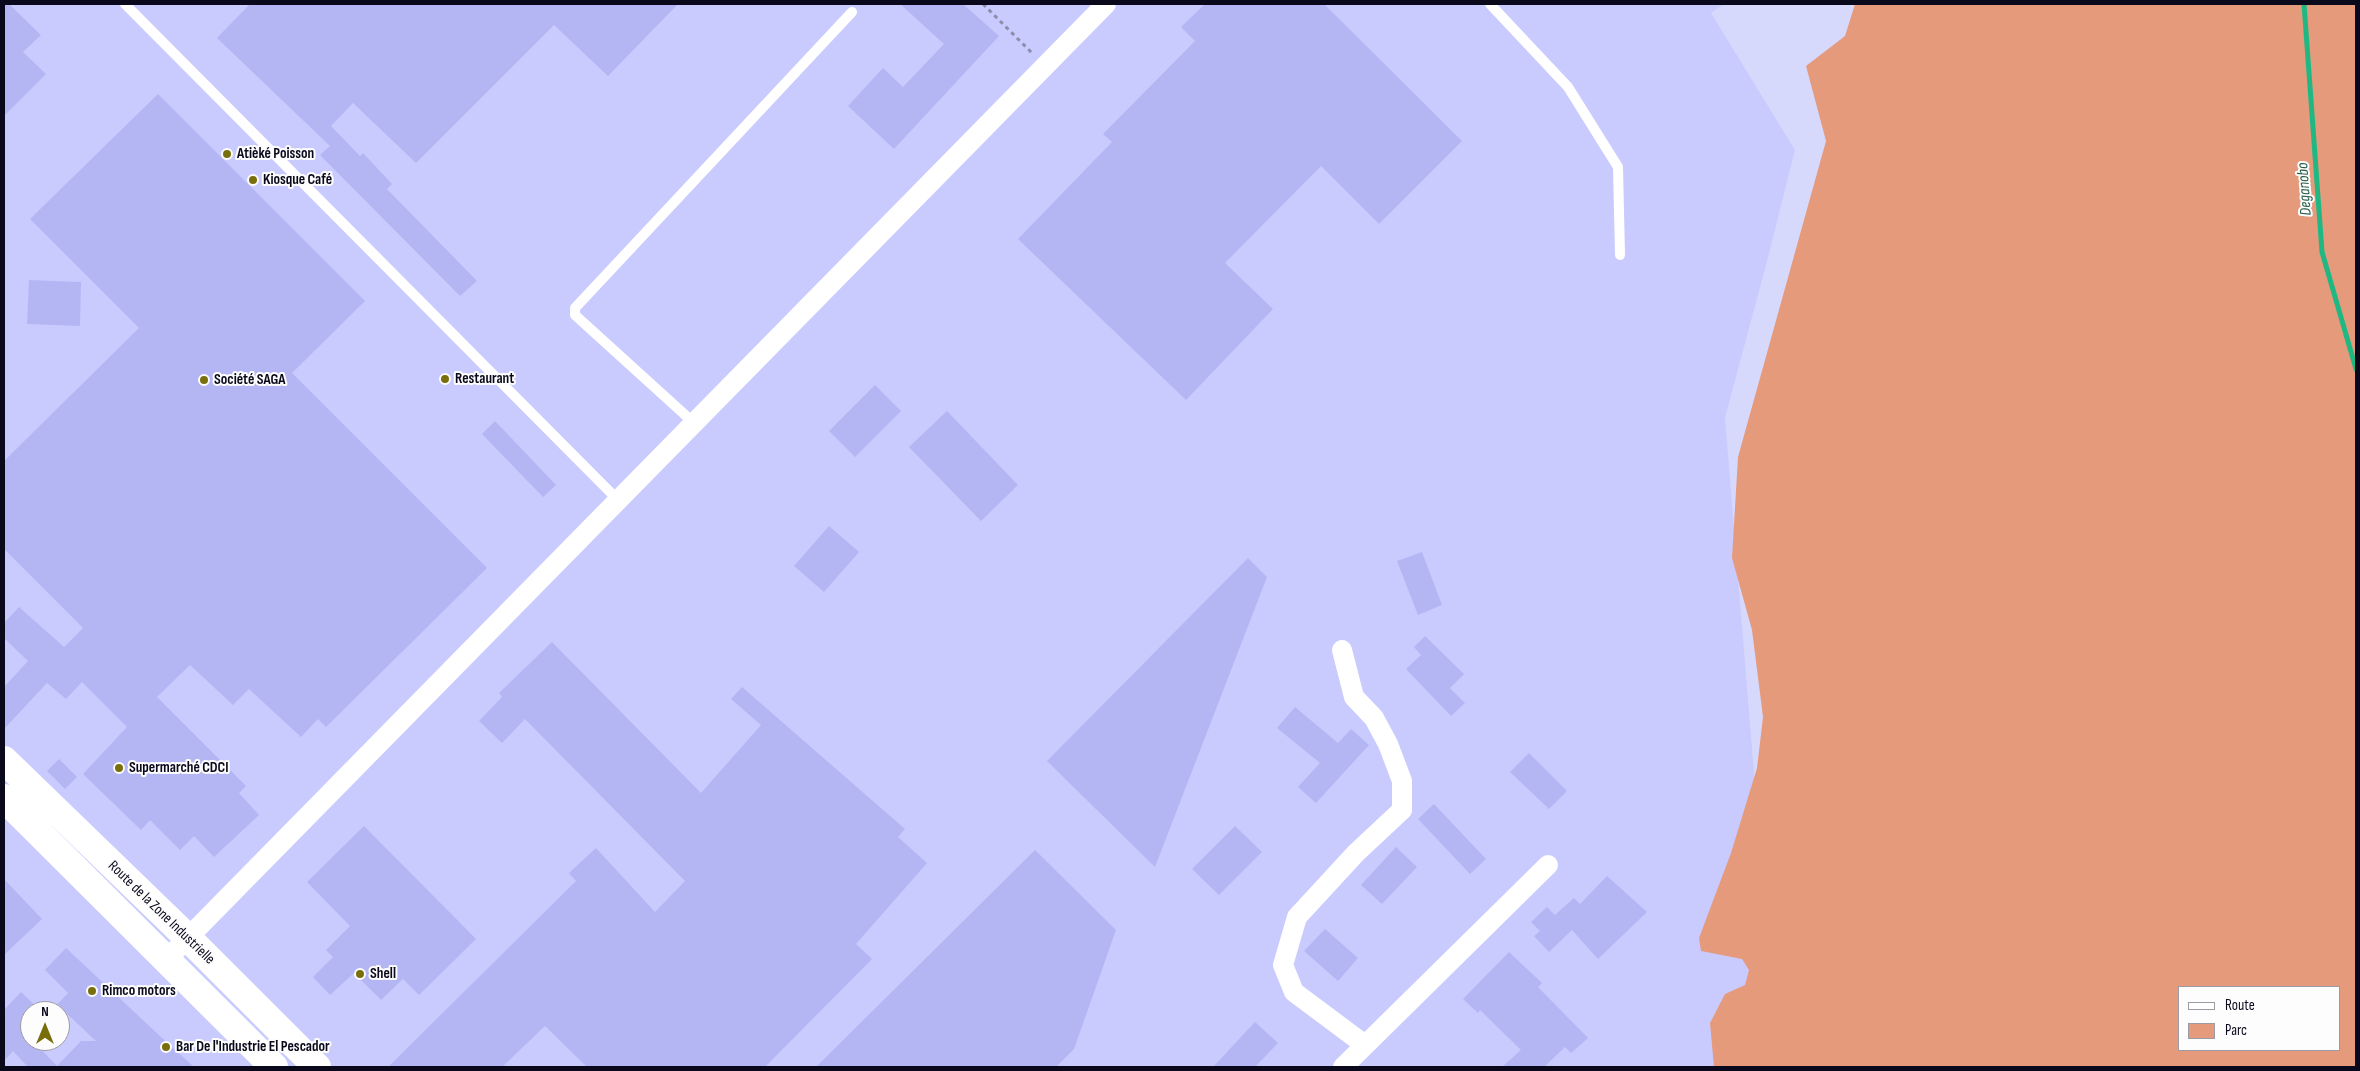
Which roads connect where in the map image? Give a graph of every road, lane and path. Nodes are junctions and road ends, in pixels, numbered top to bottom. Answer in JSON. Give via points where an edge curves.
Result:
{"nodes":[{"id":1,"x":125,"y":4,"type":"edge"},
{"id":2,"x":983,"y":4,"type":"edge"},
{"id":3,"x":1106,"y":4,"type":"edge"},
{"id":4,"x":1490,"y":4,"type":"edge"},
{"id":5,"x":852,"y":12,"type":"dead end"},
{"id":6,"x":1046,"y":67,"type":"junction"},
{"id":7,"x":1620,"y":255,"type":"dead end"},
{"id":8,"x":694,"y":423,"type":"junction"},
{"id":9,"x":618,"y":500,"type":"junction"},
{"id":10,"x":1342,"y":650,"type":"dead end"},
{"id":11,"x":4,"y":760,"type":"edge"},
{"id":12,"x":4,"y":798,"type":"edge"},
{"id":13,"x":1548,"y":865,"type":"dead end"},
{"id":14,"x":188,"y":938,"type":"junction"},
{"id":15,"x":167,"y":959,"type":"junction"},
{"id":16,"x":1365,"y":1045,"type":"junction"},
{"id":17,"x":274,"y":1067,"type":"edge"},
{"id":18,"x":317,"y":1067,"type":"edge"},
{"id":19,"x":1343,"y":1067,"type":"edge"}],
"edges":[{"from":1,"to":9,"type":"lane"},
{"from":2,"to":6,"type":"path"},
{"from":3,"to":6,"type":"street"},
{"from":4,"to":7,"type":"lane","via":[[1568,86],[1618,167]]},
{"from":5,"to":8,"type":"lane","via":[[574,308],[575,315]]},
{"from":6,"to":8,"type":"street"},
{"from":8,"to":9,"type":"street"},
{"from":9,"to":14,"type":"street"},
{"from":10,"to":16,"type":"street","via":[[1354,697],[1374,718],[1402,781],[1402,810],[1356,853],[1297,917],[1283,965],[1294,992]]},
{"from":11,"to":14,"type":"main road","name":"Route de la Zone Industrielle"},
{"from":12,"to":15,"type":"main road","name":"Route de la Zone Industrielle"},
{"from":13,"to":16,"type":"street"},
{"from":14,"to":15,"type":"street"},
{"from":14,"to":18,"type":"main road","name":"Route de la Zone Industrielle"},
{"from":15,"to":17,"type":"main road","name":"Route de la Zone Industrielle"},
{"from":16,"to":19,"type":"street"}]}
